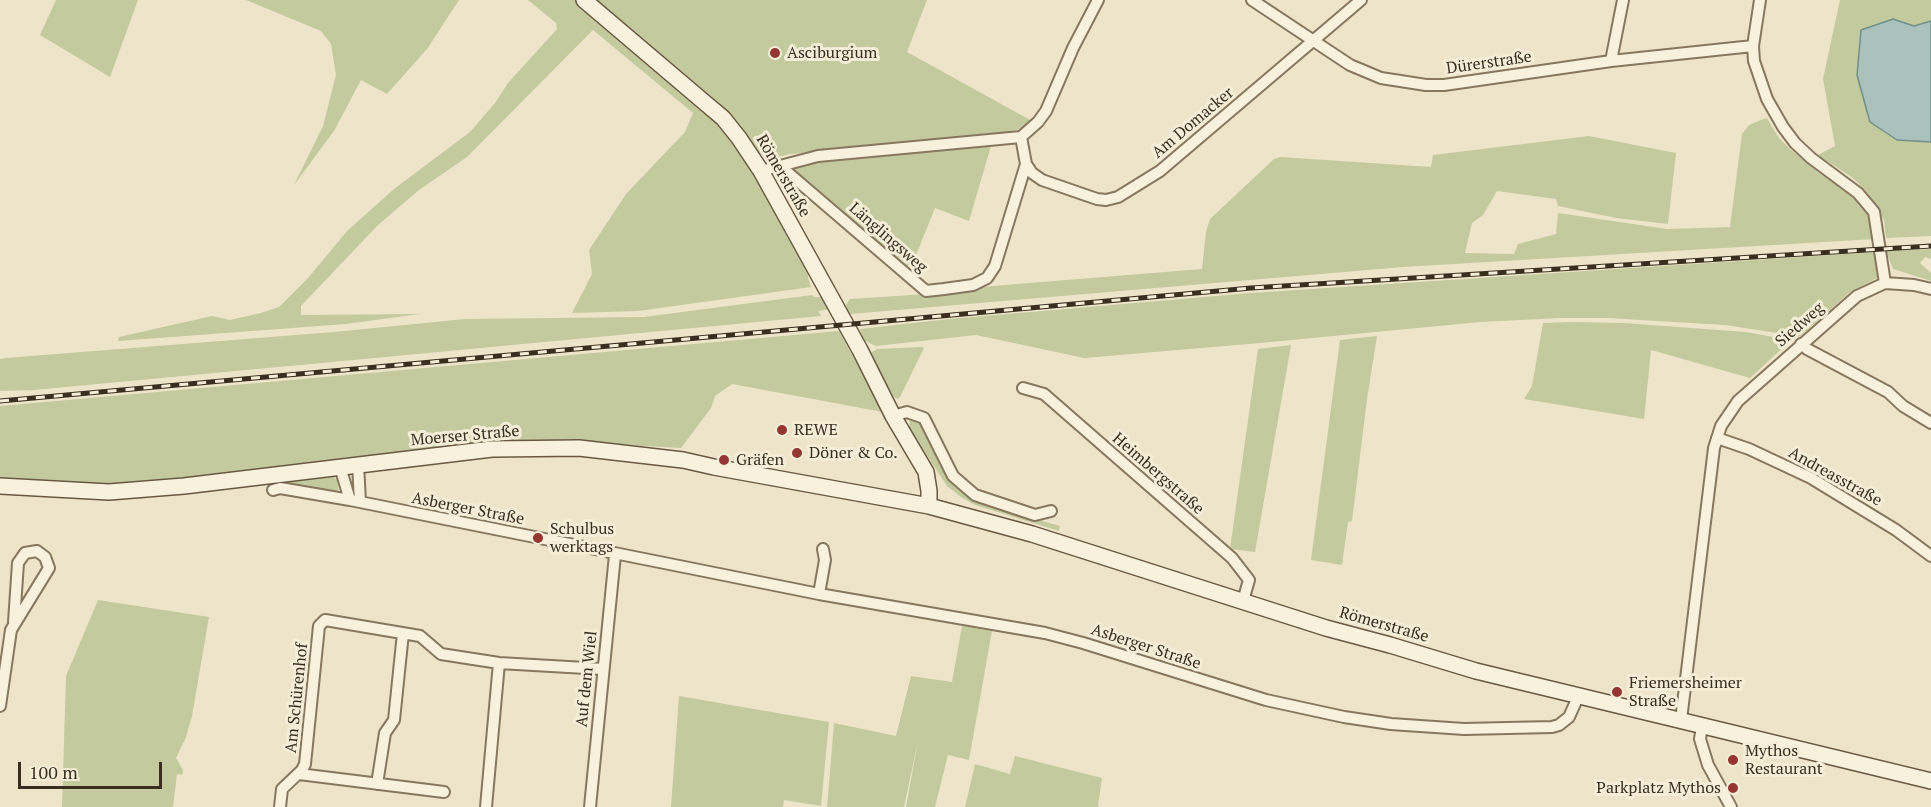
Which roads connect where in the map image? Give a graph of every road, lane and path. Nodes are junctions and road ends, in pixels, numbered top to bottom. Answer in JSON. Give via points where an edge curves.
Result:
{"nodes":[{"id":1,"x":584,"y":0,"type":"edge"},
{"id":2,"x":1098,"y":0,"type":"edge"},
{"id":3,"x":1252,"y":0,"type":"edge"},
{"id":4,"x":1361,"y":0,"type":"edge"},
{"id":5,"x":1623,"y":0,"type":"edge"},
{"id":6,"x":1760,"y":0,"type":"edge"},
{"id":7,"x":1312,"y":42,"type":"junction"},
{"id":8,"x":1753,"y":46,"type":"junction"},
{"id":9,"x":1611,"y":62,"type":"junction"},
{"id":10,"x":1021,"y":137,"type":"junction"},
{"id":11,"x":1026,"y":164,"type":"junction"},
{"id":12,"x":779,"y":165,"type":"junction"},
{"id":13,"x":761,"y":171,"type":"junction"},
{"id":14,"x":1885,"y":283,"type":"junction"},
{"id":15,"x":1931,"y":289,"type":"edge"},
{"id":16,"x":1801,"y":344,"type":"junction"},
{"id":17,"x":1023,"y":388,"type":"dead end"},
{"id":18,"x":893,"y":416,"type":"junction"},
{"id":19,"x":1931,"y":423,"type":"edge"},
{"id":20,"x":1717,"y":438,"type":"junction"},
{"id":21,"x":358,"y":464,"type":"junction"},
{"id":22,"x":340,"y":467,"type":"junction"},
{"id":23,"x":0,"y":486,"type":"edge"},
{"id":24,"x":273,"y":490,"type":"dead end"},
{"id":25,"x":355,"y":501,"type":"junction"},
{"id":26,"x":929,"y":506,"type":"junction"},
{"id":27,"x":1051,"y":511,"type":"dead end"},
{"id":28,"x":823,"y":549,"type":"dead end"},
{"id":29,"x":615,"y":555,"type":"junction"},
{"id":30,"x":1931,"y":556,"type":"edge"},
{"id":31,"x":819,"y":594,"type":"junction"},
{"id":32,"x":1243,"y":601,"type":"junction"},
{"id":33,"x":8,"y":627,"type":"edge"},
{"id":34,"x":403,"y":633,"type":"junction"},
{"id":35,"x":499,"y":663,"type":"junction"},
{"id":36,"x":603,"y":669,"type":"junction"},
{"id":37,"x":1578,"y":697,"type":"junction"},
{"id":38,"x":0,"y":706,"type":"edge"},
{"id":39,"x":1681,"y":720,"type":"junction"},
{"id":40,"x":1702,"y":726,"type":"junction"},
{"id":41,"x":299,"y":774,"type":"junction"},
{"id":42,"x":1931,"y":781,"type":"edge"},
{"id":43,"x":377,"y":784,"type":"junction"},
{"id":44,"x":444,"y":792,"type":"dead end"},
{"id":45,"x":1727,"y":805,"type":"edge"},
{"id":46,"x":280,"y":807,"type":"edge"},
{"id":47,"x":486,"y":807,"type":"edge"},
{"id":48,"x":590,"y":807,"type":"edge"}],
"edges":[{"from":1,"to":13,"type":"street","name":"Römerstraße","via":[[723,118]]},
{"from":2,"to":10,"type":"street","via":[[1046,111]]},
{"from":3,"to":7,"type":"street","name":"Dürerstraße"},
{"from":4,"to":7,"type":"street","name":"Am Domacker"},
{"from":5,"to":9,"type":"street"},
{"from":6,"to":8,"type":"street"},
{"from":7,"to":9,"type":"street","name":"Dürerstraße","via":[[1370,74],[1426,86]]},
{"from":7,"to":11,"type":"street","name":"Am Domacker","via":[[1160,171],[1118,197],[1097,199],[1042,180]]},
{"from":8,"to":9,"type":"street","name":"Dürerstraße"},
{"from":8,"to":14,"type":"street","via":[[1767,99],[1783,127],[1811,158],[1858,193],[1874,212]]},
{"from":10,"to":11,"type":"street","name":"Länglingsweg"},
{"from":10,"to":12,"type":"street","via":[[818,156]]},
{"from":11,"to":12,"type":"street","name":"Länglingsweg","via":[[995,266],[987,278],[973,285],[926,291]]},
{"from":12,"to":13,"type":"street"},
{"from":13,"to":18,"type":"street","name":"Römerstraße"},
{"from":14,"to":15,"type":"street"},
{"from":14,"to":16,"type":"street","name":"Siedweg","via":[[1857,296]]},
{"from":16,"to":19,"type":"street","via":[[1888,392]]},
{"from":16,"to":20,"type":"street","name":"Siedweg","via":[[1738,401]]},
{"from":17,"to":32,"type":"street","name":"Heimbergstraße","via":[[1044,394],[1232,558],[1249,580]]},
{"from":18,"to":26,"type":"street","name":"Römerstraße","via":[[926,472]]},
{"from":18,"to":27,"type":"street","via":[[907,412],[924,418],[953,476],[975,495],[1035,515]]},
{"from":20,"to":30,"type":"street","name":"Andreasstraße","via":[[1811,478]]},
{"from":20,"to":39,"type":"street","name":"Siedweg"},
{"from":21,"to":22,"type":"street","name":"Moerser Straße"},
{"from":21,"to":25,"type":"street"},
{"from":21,"to":26,"type":"street","name":"Moerser Straße","via":[[492,449],[579,448],[683,460]]},
{"from":22,"to":23,"type":"street","name":"Moerser Straße","via":[[110,492]]},
{"from":22,"to":25,"type":"street"},
{"from":24,"to":25,"type":"street","name":"Asberger Straße"},
{"from":25,"to":29,"type":"street","name":"Asberger Straße"},
{"from":26,"to":32,"type":"street","name":"Römerstraße","via":[[1032,534]]},
{"from":28,"to":31,"type":"street"},
{"from":29,"to":31,"type":"street","name":"Asberger Straße"},
{"from":29,"to":36,"type":"street","name":"Auf dem Wiel"},
{"from":31,"to":37,"type":"street","name":"Asberger Straße","via":[[1046,633],[1266,700],[1391,724],[1464,729],[1552,727],[1569,717]]},
{"from":32,"to":37,"type":"street","name":"Römerstraße","via":[[1476,671]]},
{"from":33,"to":33,"type":"street","via":[[48,571],[47,559],[37,551],[25,553],[18,563]]},
{"from":33,"to":38,"type":"street"},
{"from":34,"to":35,"type":"street","name":"Am Schürenhof","via":[[420,636],[441,654]]},
{"from":34,"to":41,"type":"street","name":"Am Schürenhof","via":[[325,620],[319,626],[305,764]]},
{"from":34,"to":43,"type":"street","via":[[394,720],[385,733]]},
{"from":35,"to":36,"type":"street","name":"Am Schürenhof"},
{"from":35,"to":47,"type":"street"},
{"from":36,"to":48,"type":"street","name":"Auf dem Wiel"},
{"from":37,"to":39,"type":"street","name":"Römerstraße"},
{"from":39,"to":40,"type":"street","name":"Römerstraße"},
{"from":40,"to":42,"type":"street","name":"Römerstraße"},
{"from":40,"to":45,"type":"street","via":[[1704,755]]},
{"from":41,"to":43,"type":"street"},
{"from":41,"to":46,"type":"street","name":"Am Schürenhof","via":[[282,789]]},
{"from":43,"to":44,"type":"street"}]}
